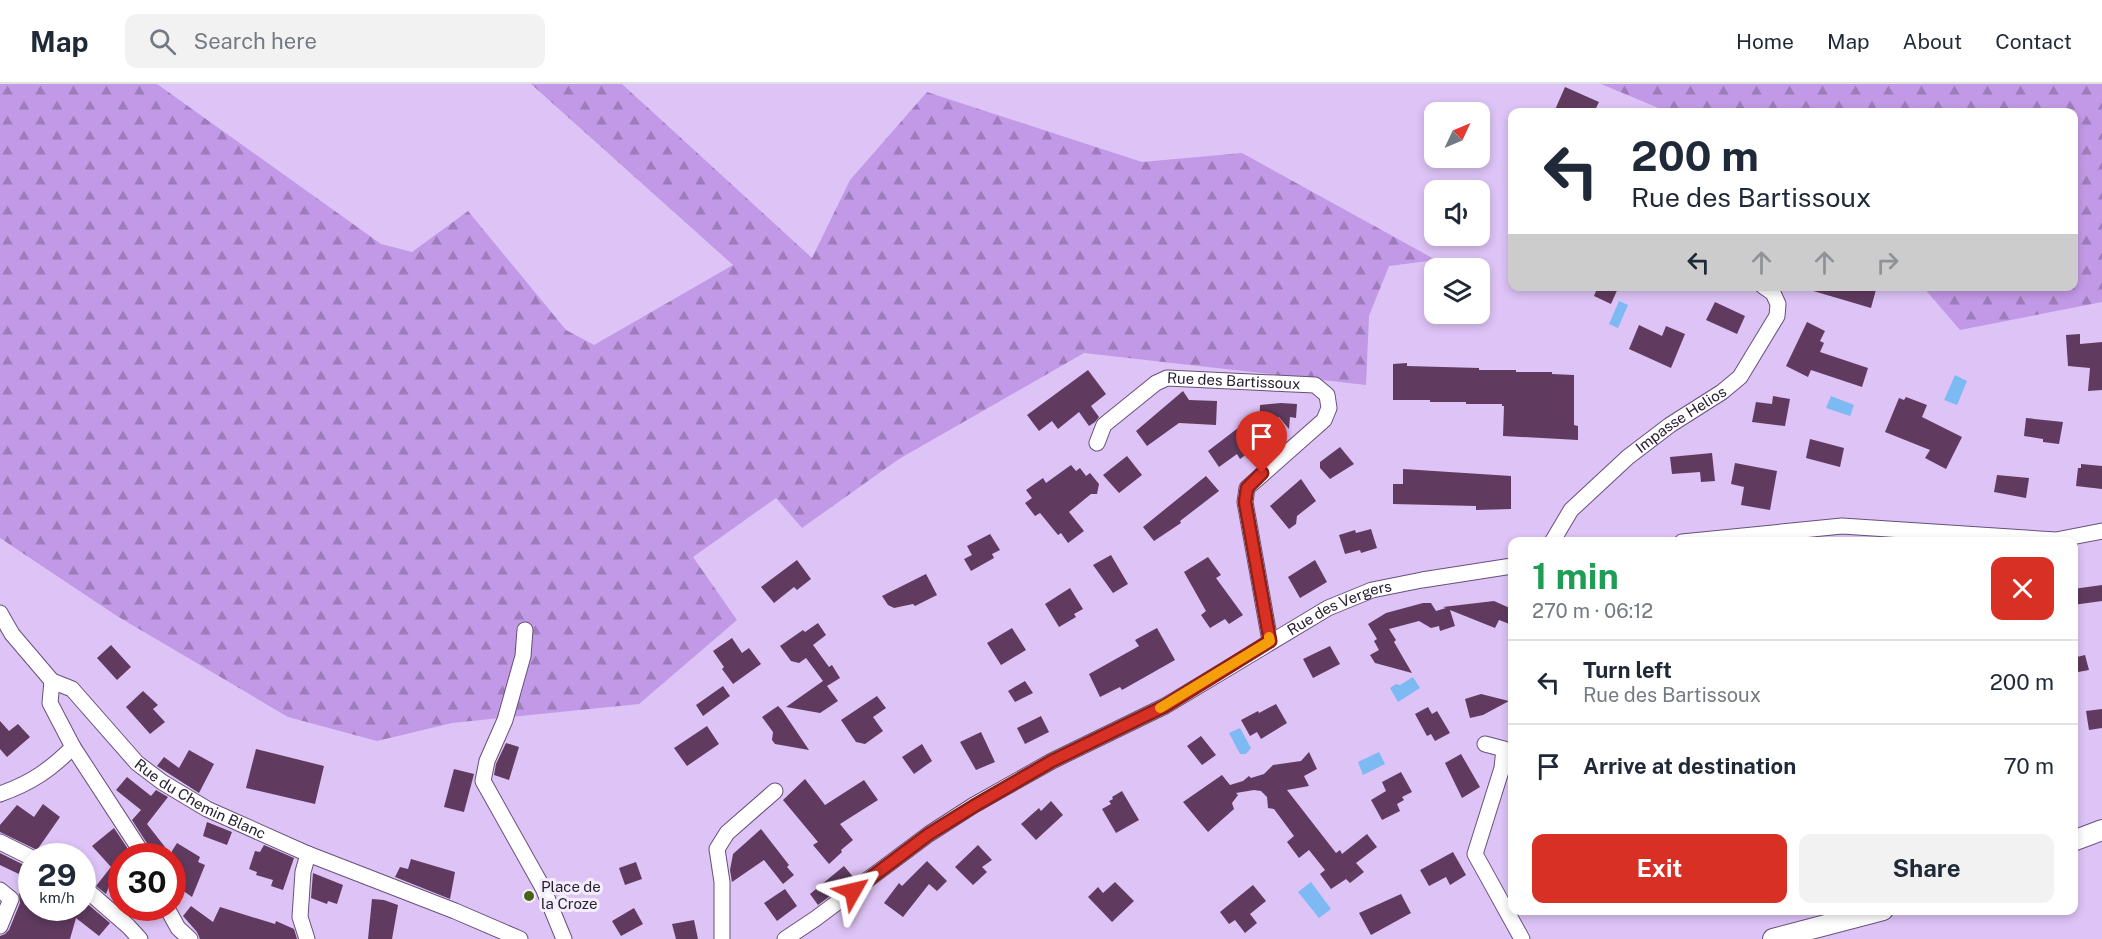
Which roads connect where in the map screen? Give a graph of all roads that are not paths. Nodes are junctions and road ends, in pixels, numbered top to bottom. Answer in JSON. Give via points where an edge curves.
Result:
{"nodes":[{"id":1,"x":1770,"y":291,"type":"edge"},
{"id":2,"x":1097,"y":442,"type":"dead end"},
{"id":3,"x":2102,"y":531,"type":"edge"},
{"id":4,"x":1555,"y":537,"type":"edge"},
{"id":5,"x":1732,"y":537,"type":"edge"},
{"id":6,"x":2010,"y":537,"type":"edge"},
{"id":7,"x":2071,"y":537,"type":"edge"},
{"id":8,"x":1508,"y":567,"type":"edge"},
{"id":9,"x":0,"y":613,"type":"edge"},
{"id":10,"x":525,"y":630,"type":"dead end"},
{"id":11,"x":1270,"y":641,"type":"junction"},
{"id":12,"x":52,"y":681,"type":"junction"},
{"id":13,"x":1485,"y":744,"type":"dead end"},
{"id":14,"x":73,"y":747,"type":"junction"},
{"id":15,"x":1508,"y":749,"type":"edge"},
{"id":16,"x":775,"y":791,"type":"dead end"},
{"id":17,"x":0,"y":794,"type":"edge"},
{"id":18,"x":2102,"y":830,"type":"edge"},
{"id":19,"x":2078,"y":839,"type":"edge"},
{"id":20,"x":0,"y":842,"type":"edge"},
{"id":21,"x":136,"y":843,"type":"edge"},
{"id":22,"x":18,"y":851,"type":"edge"},
{"id":23,"x":308,"y":854,"type":"junction"},
{"id":24,"x":0,"y":890,"type":"edge"},
{"id":25,"x":96,"y":898,"type":"edge"},
{"id":26,"x":1508,"y":914,"type":"edge"},
{"id":27,"x":1509,"y":915,"type":"edge"},
{"id":28,"x":1864,"y":915,"type":"edge"},
{"id":29,"x":174,"y":921,"type":"edge"},
{"id":30,"x":0,"y":926,"type":"edge"},
{"id":31,"x":140,"y":939,"type":"edge"},
{"id":32,"x":190,"y":939,"type":"edge"},
{"id":33,"x":307,"y":939,"type":"edge"},
{"id":34,"x":520,"y":939,"type":"edge"},
{"id":35,"x":564,"y":939,"type":"edge"},
{"id":36,"x":722,"y":939,"type":"edge"},
{"id":37,"x":785,"y":939,"type":"edge"},
{"id":38,"x":1522,"y":939,"type":"edge"},
{"id":39,"x":1773,"y":939,"type":"edge"}],
"edges":[{"from":1,"to":4,"type":"street","name":"Impasse Helios","via":[[1778,304],[1777,316],[1740,377],[1628,457],[1571,510]]},
{"from":2,"to":11,"type":"street","name":"Rue des Bartissoux","via":[[1104,425],[1167,378],[1315,385],[1327,395],[1329,408],[1324,420],[1247,488],[1245,502]]},
{"from":3,"to":7,"type":"street"},
{"from":5,"to":6,"type":"street","via":[[1842,526]]},
{"from":8,"to":11,"type":"street","name":"Rue des Vergers","via":[[1372,590],[1328,608]]},
{"from":9,"to":12,"type":"street","name":"Rue du Chemin Blanc","via":[[12,634]]},
{"from":10,"to":35,"type":"street","via":[[523,656],[483,782],[543,888]]},
{"from":11,"to":37,"type":"street","name":"Rue des Vergers","via":[[1165,706],[1052,761],[974,806]]},
{"from":12,"to":14,"type":"street","via":[[50,703]]},
{"from":12,"to":23,"type":"street","name":"Rue du Chemin Blanc","via":[[72,688],[137,763],[162,782],[207,809]]},
{"from":13,"to":15,"type":"street"},
{"from":14,"to":17,"type":"street","via":[[53,767],[24,786]]},
{"from":14,"to":21,"type":"street"},
{"from":15,"to":26,"type":"street","via":[[1475,854]]},
{"from":16,"to":36,"type":"street","via":[[727,833],[717,849],[722,882]]},
{"from":18,"to":19,"type":"street"},
{"from":20,"to":22,"type":"street"},
{"from":23,"to":33,"type":"street","via":[[300,917]]},
{"from":23,"to":34,"type":"street","name":"Rue du Chemin Blanc"},
{"from":24,"to":30,"type":"street","via":[[11,899]]},
{"from":25,"to":31,"type":"street"},
{"from":27,"to":38,"type":"street"},
{"from":28,"to":39,"type":"street"},
{"from":29,"to":32,"type":"street"}]}
